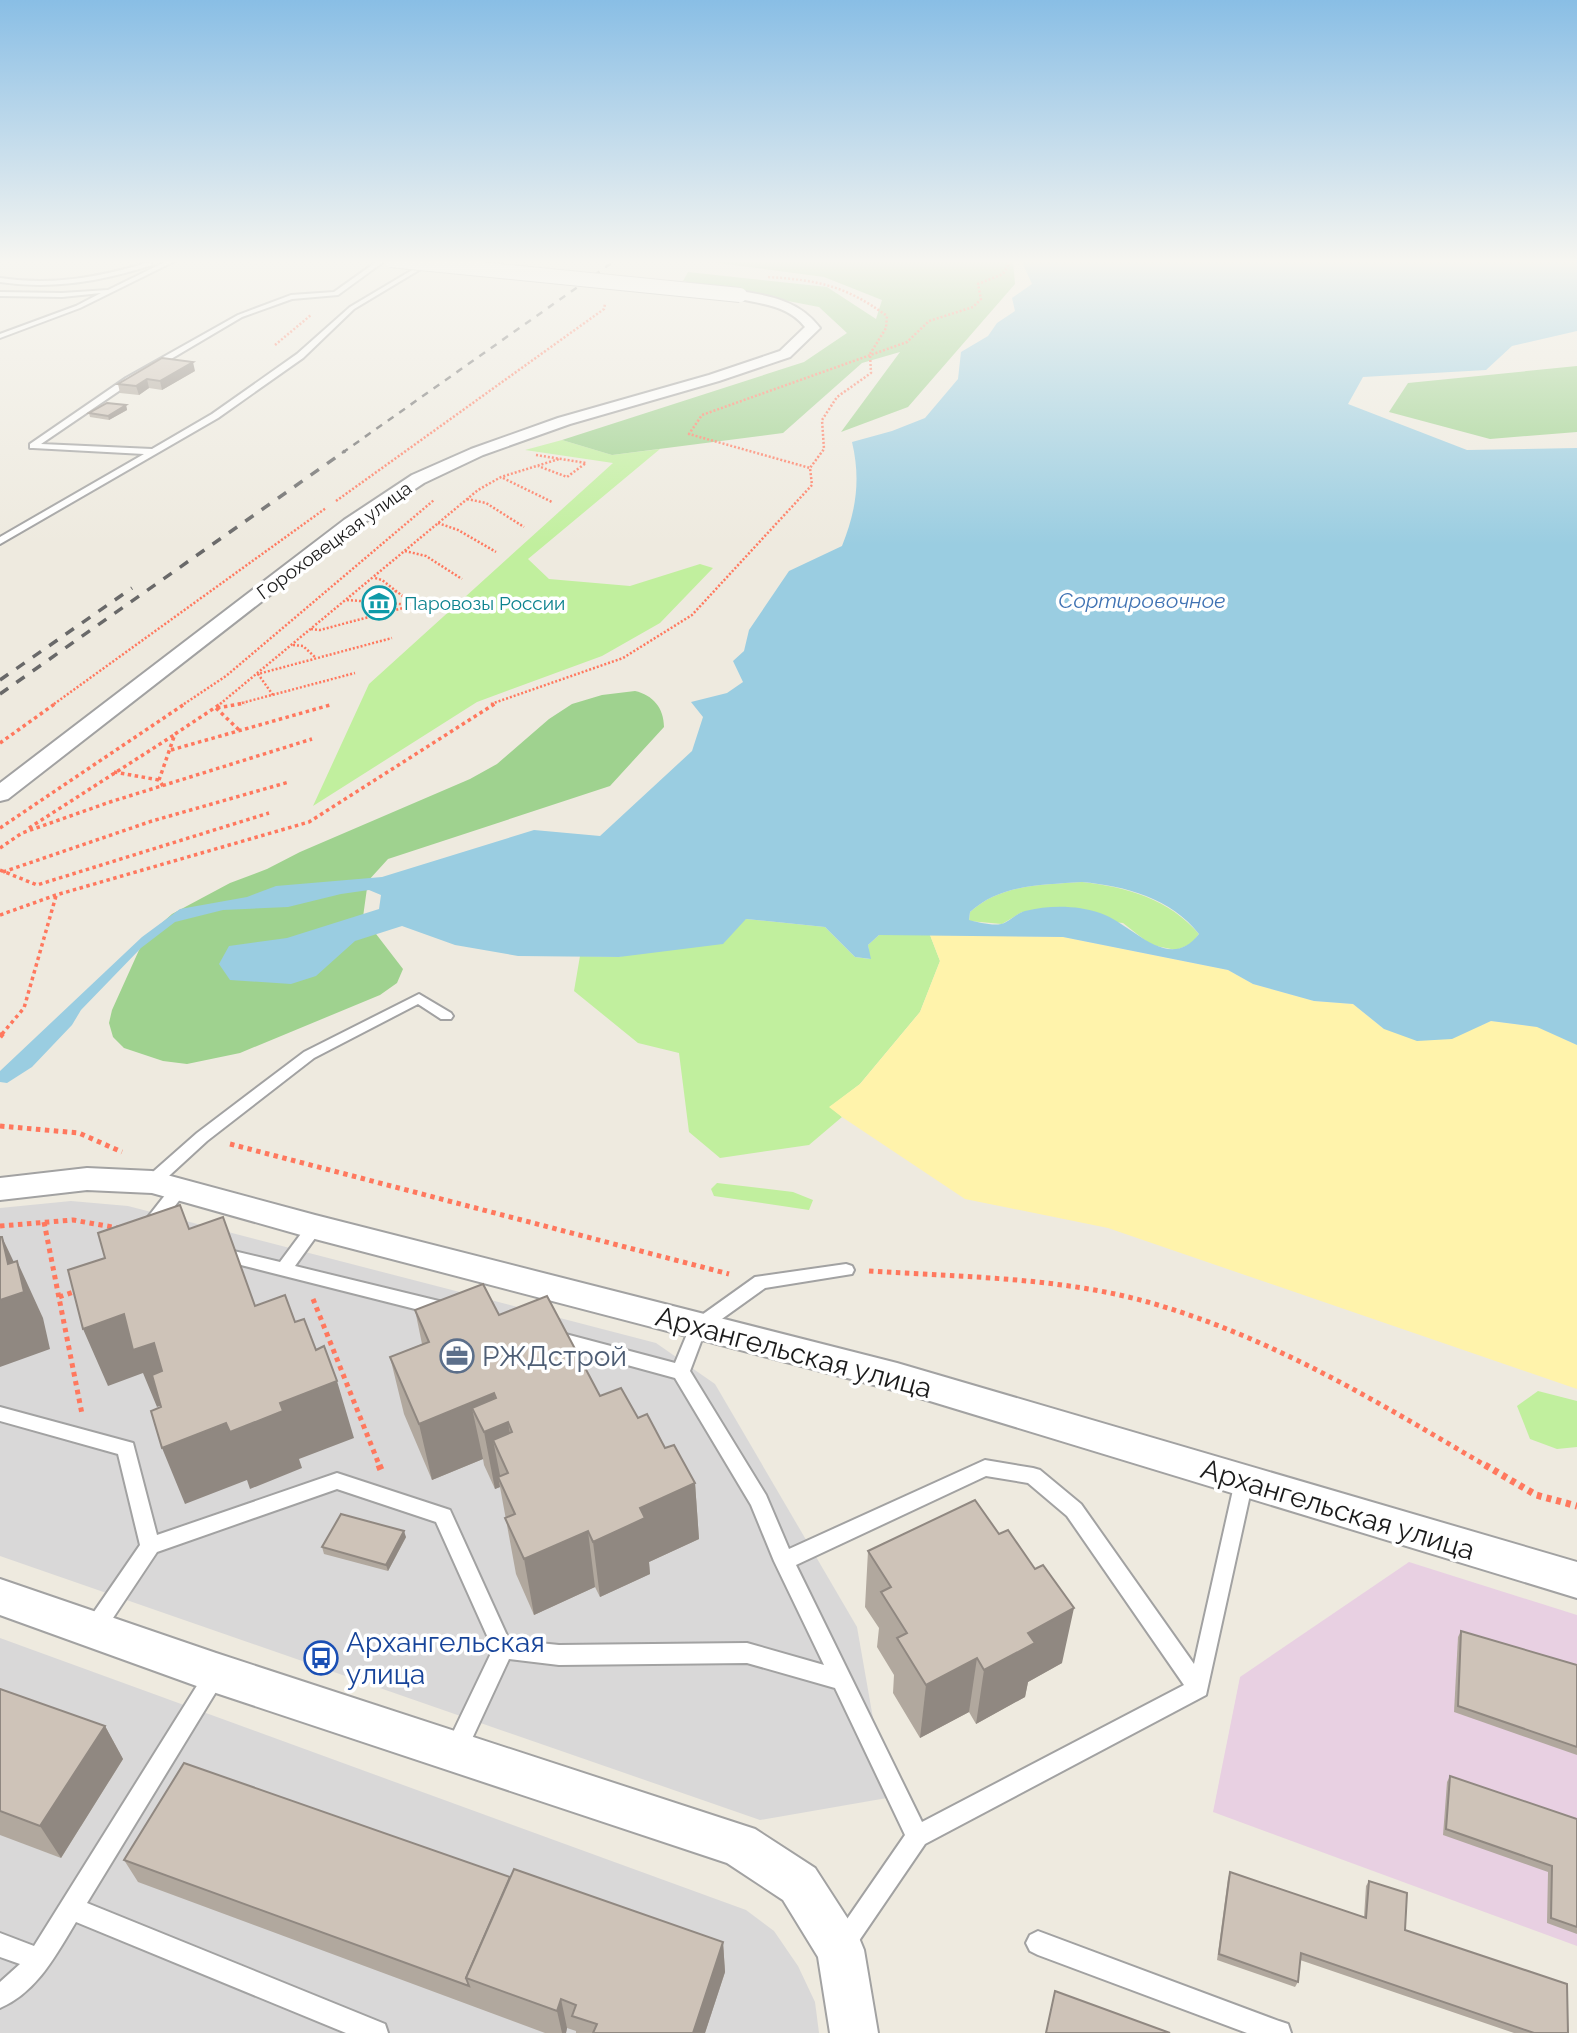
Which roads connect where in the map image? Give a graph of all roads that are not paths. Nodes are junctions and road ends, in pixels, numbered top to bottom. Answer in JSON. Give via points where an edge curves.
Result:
{"nodes":[{"id":1,"x":173,"y":355,"type":"edge"},
{"id":2,"x":301,"y":355,"type":"edge"},
{"id":3,"x":782,"y":355,"type":"edge"},
{"id":4,"x":156,"y":452,"type":"junction"},
{"id":5,"x":0,"y":541,"type":"edge"},
{"id":6,"x":0,"y":794,"type":"edge"},
{"id":7,"x":446,"y":1016,"type":"dead end"},
{"id":8,"x":166,"y":1186,"type":"junction"},
{"id":9,"x":0,"y":1189,"type":"edge"},
{"id":10,"x":315,"y":1227,"type":"junction"},
{"id":11,"x":149,"y":1237,"type":"edge"},
{"id":12,"x":207,"y":1250,"type":"edge"},
{"id":13,"x":846,"y":1269,"type":"road end"},
{"id":14,"x":294,"y":1270,"type":"junction"},
{"id":15,"x":465,"y":1315,"type":"edge"},
{"id":16,"x":698,"y":1327,"type":"junction"},
{"id":17,"x":532,"y":1333,"type":"edge"},
{"id":18,"x":681,"y":1371,"type":"junction"},
{"id":19,"x":0,"y":1415,"type":"edge"},
{"id":20,"x":1244,"y":1480,"type":"junction"},
{"id":21,"x":150,"y":1546,"type":"junction"},
{"id":22,"x":784,"y":1561,"type":"junction"},
{"id":23,"x":1577,"y":1580,"type":"edge"},
{"id":24,"x":0,"y":1597,"type":"edge"},
{"id":25,"x":93,"y":1630,"type":"junction"},
{"id":26,"x":503,"y":1649,"type":"junction"},
{"id":27,"x":216,"y":1673,"type":"junction"},
{"id":28,"x":841,"y":1680,"type":"junction"},
{"id":29,"x":1199,"y":1688,"type":"junction"},
{"id":30,"x":454,"y":1752,"type":"junction"},
{"id":31,"x":917,"y":1836,"type":"junction"},
{"id":32,"x":72,"y":1909,"type":"junction"},
{"id":33,"x":1038,"y":1943,"type":"dead end"},
{"id":34,"x":0,"y":1945,"type":"edge"},
{"id":35,"x":840,"y":1950,"type":"junction"},
{"id":36,"x":39,"y":1960,"type":"junction"},
{"id":37,"x":0,"y":1996,"type":"edge"},
{"id":38,"x":376,"y":2033,"type":"edge"},
{"id":39,"x":854,"y":2033,"type":"edge"},
{"id":40,"x":1279,"y":2033,"type":"edge"}],
"edges":[{"from":1,"to":4,"type":"lane","via":[[33,446]]},
{"from":2,"to":4,"type":"lane"},
{"from":3,"to":6,"type":"street","name":"Гороховецкая улица","bridge":true,"via":[[564,421],[418,479],[350,524]]},
{"from":4,"to":5,"type":"lane"},
{"from":7,"to":8,"type":"lane","via":[[419,998],[309,1055],[202,1137]]},
{"from":8,"to":9,"type":"street","name":"Архангельская улица","via":[[87,1179]]},
{"from":8,"to":10,"type":"street","name":"Архангельская улица"},
{"from":8,"to":11,"type":"lane"},
{"from":10,"to":14,"type":"lane"},
{"from":10,"to":16,"type":"street","name":"Архангельская улица"},
{"from":12,"to":14,"type":"lane"},
{"from":13,"to":16,"type":"lane","via":[[761,1282]]},
{"from":14,"to":15,"type":"lane"},
{"from":16,"to":18,"type":"lane"},
{"from":16,"to":20,"type":"street","name":"Архангельская улица","via":[[897,1377]]},
{"from":17,"to":18,"type":"lane"},
{"from":18,"to":22,"type":"lane","via":[[759,1501]]},
{"from":19,"to":21,"type":"lane","via":[[126,1448]]},
{"from":20,"to":23,"type":"street","name":"Архангельская улица"},
{"from":20,"to":29,"type":"lane"},
{"from":21,"to":25,"type":"lane"},
{"from":21,"to":26,"type":"lane","via":[[337,1481],[443,1516]]},
{"from":22,"to":28,"type":"lane"},
{"from":22,"to":29,"type":"lane","via":[[985,1468],[1033,1476],[1074,1510]]},
{"from":24,"to":25,"type":"street"},
{"from":25,"to":27,"type":"street"},
{"from":26,"to":28,"type":"lane","via":[[559,1656],[747,1653]]},
{"from":26,"to":30,"type":"lane"},
{"from":27,"to":30,"type":"street"},
{"from":27,"to":32,"type":"lane"},
{"from":28,"to":31,"type":"lane"},
{"from":29,"to":31,"type":"lane"},
{"from":30,"to":35,"type":"street","via":[[739,1845],[799,1884]]},
{"from":31,"to":35,"type":"lane"},
{"from":32,"to":36,"type":"lane"},
{"from":32,"to":38,"type":"lane"},
{"from":33,"to":40,"type":"lane"},
{"from":34,"to":36,"type":"lane"},
{"from":35,"to":39,"type":"street"},
{"from":36,"to":37,"type":"lane"}]}
